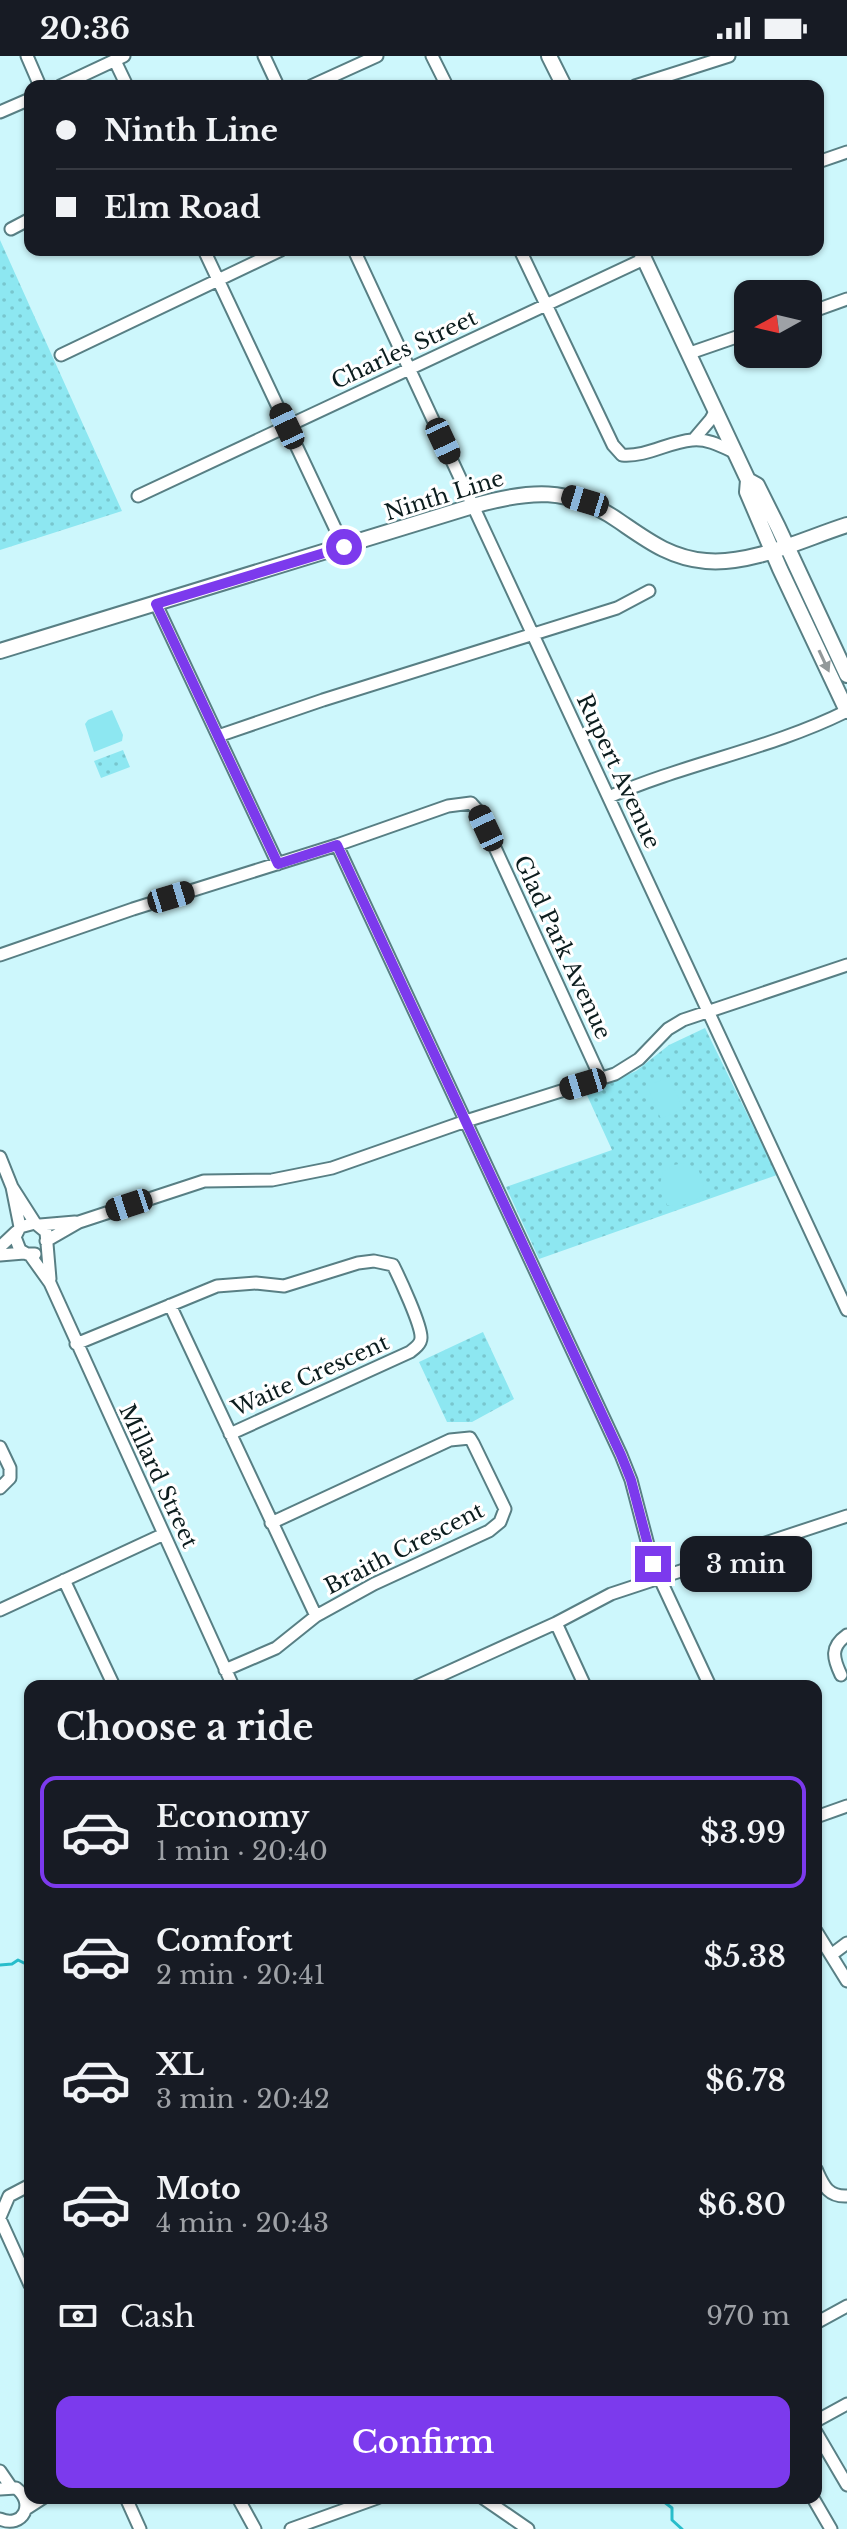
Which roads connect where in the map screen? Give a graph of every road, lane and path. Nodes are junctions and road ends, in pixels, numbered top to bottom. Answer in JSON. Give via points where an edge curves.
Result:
{"nodes":[{"id":1,"x":27,"y":56,"type":"edge"},
{"id":2,"x":264,"y":56,"type":"edge"},
{"id":3,"x":377,"y":56,"type":"edge"},
{"id":4,"x":432,"y":56,"type":"edge"},
{"id":5,"x":549,"y":56,"type":"edge"},
{"id":6,"x":729,"y":56,"type":"edge"},
{"id":7,"x":119,"y":58,"type":"edge"},
{"id":8,"x":37,"y":80,"type":"edge"},
{"id":9,"x":73,"y":80,"type":"edge"},
{"id":10,"x":125,"y":80,"type":"edge"},
{"id":11,"x":275,"y":80,"type":"edge"},
{"id":12,"x":324,"y":80,"type":"edge"},
{"id":13,"x":444,"y":80,"type":"edge"},
{"id":14,"x":561,"y":80,"type":"edge"},
{"id":15,"x":654,"y":80,"type":"edge"},
{"id":16,"x":24,"y":102,"type":"edge"},
{"id":17,"x":0,"y":112,"type":"edge"},
{"id":18,"x":847,"y":152,"type":"edge"},
{"id":19,"x":824,"y":160,"type":"edge"},
{"id":20,"x":24,"y":222,"type":"edge"},
{"id":21,"x":11,"y":229,"type":"dead end"},
{"id":22,"x":207,"y":256,"type":"edge"},
{"id":23,"x":268,"y":256,"type":"edge"},
{"id":24,"x":357,"y":256,"type":"edge"},
{"id":25,"x":523,"y":256,"type":"edge"},
{"id":26,"x":638,"y":256,"type":"edge"},
{"id":27,"x":643,"y":256,"type":"edge"},
{"id":28,"x":218,"y":280,"type":"junction"},
{"id":29,"x":847,"y":299,"type":"edge"},
{"id":30,"x":545,"y":305,"type":"junction"},
{"id":31,"x":822,"y":308,"type":"edge"},
{"id":32,"x":734,"y":338,"type":"edge"},
{"id":33,"x":690,"y":353,"type":"junction"},
{"id":34,"x":61,"y":355,"type":"dead end"},
{"id":35,"x":410,"y":369,"type":"junction"},
{"id":36,"x":716,"y":410,"type":"junction"},
{"id":37,"x":287,"y":426,"type":"junction"},
{"id":38,"x":694,"y":439,"type":"junction"},
{"id":39,"x":736,"y":453,"type":"junction"},
{"id":40,"x":748,"y":480,"type":"junction"},
{"id":41,"x":138,"y":496,"type":"dead end"},
{"id":42,"x":473,"y":506,"type":"junction"},
{"id":43,"x":847,"y":525,"type":"edge"},
{"id":44,"x":787,"y":544,"type":"junction"},
{"id":45,"x":344,"y":547,"type":"junction"},
{"id":46,"x":772,"y":550,"type":"junction"},
{"id":47,"x":649,"y":591,"type":"dead end"},
{"id":48,"x":156,"y":604,"type":"junction"},
{"id":49,"x":534,"y":636,"type":"junction"},
{"id":50,"x":0,"y":651,"type":"edge"},
{"id":51,"x":847,"y":675,"type":"edge"},
{"id":52,"x":847,"y":711,"type":"edge"},
{"id":53,"x":218,"y":736,"type":"junction"},
{"id":54,"x":609,"y":797,"type":"junction"},
{"id":55,"x":337,"y":845,"type":"junction"},
{"id":56,"x":278,"y":864,"type":"junction"},
{"id":57,"x":0,"y":955,"type":"edge"},
{"id":58,"x":847,"y":965,"type":"edge"},
{"id":59,"x":709,"y":1012,"type":"junction"},
{"id":60,"x":601,"y":1079,"type":"junction"},
{"id":61,"x":466,"y":1121,"type":"junction"},
{"id":62,"x":0,"y":1157,"type":"edge"},
{"id":63,"x":12,"y":1187,"type":"junction"},
{"id":64,"x":79,"y":1222,"type":"junction"},
{"id":65,"x":38,"y":1224,"type":"junction"},
{"id":66,"x":18,"y":1229,"type":"junction"},
{"id":67,"x":46,"y":1243,"type":"junction"},
{"id":68,"x":0,"y":1247,"type":"edge"},
{"id":69,"x":27,"y":1254,"type":"junction"},
{"id":70,"x":0,"y":1255,"type":"edge"},
{"id":71,"x":50,"y":1283,"type":"junction"},
{"id":72,"x":170,"y":1305,"type":"junction"},
{"id":73,"x":847,"y":1310,"type":"edge"},
{"id":74,"x":76,"y":1344,"type":"junction"},
{"id":75,"x":230,"y":1434,"type":"junction"},
{"id":76,"x":0,"y":1447,"type":"edge"},
{"id":77,"x":0,"y":1488,"type":"edge"},
{"id":78,"x":847,"y":1516,"type":"edge"},
{"id":79,"x":271,"y":1523,"type":"junction"},
{"id":80,"x":164,"y":1534,"type":"junction"},
{"id":81,"x":659,"y":1577,"type":"junction"},
{"id":82,"x":64,"y":1580,"type":"junction"},
{"id":83,"x":0,"y":1610,"type":"edge"},
{"id":84,"x":316,"y":1616,"type":"junction"},
{"id":85,"x":556,"y":1623,"type":"junction"},
{"id":86,"x":847,"y":1635,"type":"edge"},
{"id":87,"x":225,"y":1670,"type":"junction"},
{"id":88,"x":841,"y":1675,"type":"dead end"},
{"id":89,"x":111,"y":1680,"type":"edge"},
{"id":90,"x":230,"y":1680,"type":"edge"},
{"id":91,"x":430,"y":1680,"type":"edge"},
{"id":92,"x":582,"y":1680,"type":"edge"},
{"id":93,"x":707,"y":1680,"type":"edge"},
{"id":94,"x":847,"y":1806,"type":"edge"},
{"id":95,"x":822,"y":1815,"type":"edge"},
{"id":96,"x":822,"y":1941,"type":"edge"},
{"id":97,"x":847,"y":1943,"type":"edge"},
{"id":98,"x":831,"y":1955,"type":"junction"},
{"id":99,"x":847,"y":1981,"type":"edge"},
{"id":100,"x":822,"y":2180,"type":"edge"},
{"id":101,"x":24,"y":2188,"type":"edge"},
{"id":102,"x":847,"y":2196,"type":"edge"},
{"id":103,"x":0,"y":2218,"type":"edge"},
{"id":104,"x":24,"y":2272,"type":"edge"},
{"id":105,"x":847,"y":2306,"type":"edge"},
{"id":106,"x":822,"y":2318,"type":"edge"},
{"id":107,"x":847,"y":2404,"type":"edge"},
{"id":108,"x":822,"y":2418,"type":"edge"},
{"id":109,"x":822,"y":2442,"type":"edge"},
{"id":110,"x":0,"y":2471,"type":"edge"},
{"id":111,"x":847,"y":2485,"type":"edge"},
{"id":112,"x":15,"y":2489,"type":"edge"},
{"id":113,"x":26,"y":2504,"type":"edge"},
{"id":114,"x":35,"y":2504,"type":"edge"},
{"id":115,"x":129,"y":2504,"type":"edge"},
{"id":116,"x":241,"y":2504,"type":"edge"},
{"id":117,"x":361,"y":2504,"type":"edge"},
{"id":118,"x":490,"y":2504,"type":"edge"},
{"id":119,"x":816,"y":2504,"type":"edge"},
{"id":120,"x":25,"y":2511,"type":"junction"},
{"id":121,"x":333,"y":2515,"type":"junction"},
{"id":122,"x":6,"y":2524,"type":"edge"},
{"id":123,"x":513,"y":2525,"type":"edge"},
{"id":124,"x":28,"y":2529,"type":"edge"},
{"id":125,"x":140,"y":2529,"type":"edge"},
{"id":126,"x":255,"y":2529,"type":"edge"},
{"id":127,"x":291,"y":2529,"type":"edge"},
{"id":128,"x":338,"y":2529,"type":"edge"},
{"id":129,"x":528,"y":2529,"type":"edge"},
{"id":130,"x":831,"y":2529,"type":"edge"}],
"edges":[{"from":1,"to":8,"type":"street"},
{"from":2,"to":11,"type":"street"},
{"from":3,"to":12,"type":"street"},
{"from":4,"to":13,"type":"street"},
{"from":5,"to":14,"type":"main road"},
{"from":6,"to":15,"type":"street"},
{"from":7,"to":9,"type":"street"},
{"from":7,"to":10,"type":"street"},
{"from":16,"to":17,"type":"street"},
{"from":18,"to":19,"type":"street"},
{"from":20,"to":21,"type":"street"},
{"from":22,"to":28,"type":"street"},
{"from":23,"to":28,"type":"street"},
{"from":24,"to":35,"type":"street","name":"Rupert Avenue"},
{"from":25,"to":30,"type":"street"},
{"from":26,"to":30,"type":"street","name":"Charles Street"},
{"from":27,"to":33,"type":"main road"},
{"from":28,"to":34,"type":"street"},
{"from":28,"to":37,"type":"street"},
{"from":29,"to":31,"type":"street"},
{"from":30,"to":35,"type":"street","name":"Charles Street"},
{"from":30,"to":38,"type":"street","via":[[622,455]]},
{"from":32,"to":33,"type":"street"},
{"from":33,"to":36,"type":"main road"},
{"from":35,"to":37,"type":"street","name":"Charles Street"},
{"from":35,"to":42,"type":"street","name":"Rupert Avenue"},
{"from":36,"to":38,"type":"street"},
{"from":36,"to":39,"type":"main road"},
{"from":37,"to":41,"type":"street","name":"Charles Street"},
{"from":37,"to":45,"type":"street"},
{"from":38,"to":39,"type":"street"},
{"from":39,"to":40,"type":"main road"},
{"from":40,"to":44,"type":"main road","via":[[757,485]]},
{"from":40,"to":46,"type":"main road","via":[[747,492]]},
{"from":42,"to":45,"type":"main road","name":"Ninth Line"},
{"from":42,"to":46,"type":"main road","name":"Ninth Line","via":[[532,493],[562,494],[585,501],[670,554],[733,560]]},
{"from":42,"to":49,"type":"street","name":"Rupert Avenue"},
{"from":43,"to":44,"type":"main road","name":"Ninth Line"},
{"from":44,"to":46,"type":"main road","name":"Ninth Line"},
{"from":44,"to":51,"type":"main road"},
{"from":45,"to":48,"type":"main road","name":"Ninth Line"},
{"from":46,"to":52,"type":"main road","one_way":true},
{"from":47,"to":49,"type":"street","via":[[617,608]]},
{"from":48,"to":50,"type":"main road","name":"Ninth Line"},
{"from":48,"to":53,"type":"street"},
{"from":49,"to":53,"type":"street"},
{"from":49,"to":54,"type":"street","name":"Rupert Avenue"},
{"from":52,"to":54,"type":"street","via":[[801,732]]},
{"from":53,"to":56,"type":"street"},
{"from":54,"to":59,"type":"street","name":"Rupert Avenue"},
{"from":55,"to":56,"type":"street","name":"Glad Park Avenue"},
{"from":55,"to":60,"type":"street","name":"Glad Park Avenue","via":[[448,806],[471,803]]},
{"from":55,"to":61,"type":"street"},
{"from":56,"to":57,"type":"street","name":"Glad Park Avenue"},
{"from":58,"to":59,"type":"street"},
{"from":59,"to":60,"type":"street","via":[[668,1029],[639,1059]]},
{"from":59,"to":73,"type":"street","name":"Rupert Avenue"},
{"from":60,"to":61,"type":"street"},
{"from":61,"to":64,"type":"street","via":[[332,1168],[272,1180],[204,1181]]},
{"from":61,"to":81,"type":"street","via":[[621,1455]]},
{"from":62,"to":63,"type":"street"},
{"from":63,"to":65,"type":"street"},
{"from":63,"to":66,"type":"street"},
{"from":64,"to":65,"type":"street"},
{"from":64,"to":67,"type":"street"},
{"from":65,"to":66,"type":"street"},
{"from":65,"to":67,"type":"street","via":[[46,1232]]},
{"from":66,"to":68,"type":"street"},
{"from":66,"to":69,"type":"street","via":[[17,1246]]},
{"from":67,"to":69,"type":"street","via":[[40,1252]]},
{"from":67,"to":71,"type":"street","name":"Millard Street"},
{"from":69,"to":70,"type":"street"},
{"from":69,"to":71,"type":"street","name":"Millard Street"},
{"from":71,"to":74,"type":"street","name":"Millard Street"},
{"from":72,"to":74,"type":"street","name":"Waite Crescent"},
{"from":72,"to":75,"type":"street"},
{"from":72,"to":75,"type":"street","name":"Waite Crescent","via":[[217,1286],[284,1286],[366,1262],[393,1265],[398,1274],[418,1325],[418,1346]]},
{"from":74,"to":80,"type":"street","name":"Millard Street"},
{"from":75,"to":79,"type":"street"},
{"from":76,"to":77,"type":"street","via":[[10,1478]]},
{"from":78,"to":81,"type":"street"},
{"from":79,"to":84,"type":"street"},
{"from":79,"to":84,"type":"street","name":"Braith Crescent","via":[[450,1440],[470,1438],[505,1509],[489,1531]]},
{"from":80,"to":82,"type":"street"},
{"from":80,"to":87,"type":"street","name":"Millard Street"},
{"from":81,"to":85,"type":"street","via":[[611,1594]]},
{"from":81,"to":93,"type":"street"},
{"from":82,"to":83,"type":"street"},
{"from":82,"to":89,"type":"street"},
{"from":84,"to":87,"type":"street","name":"Braith Crescent","via":[[276,1648]]},
{"from":85,"to":91,"type":"street"},
{"from":85,"to":92,"type":"street"},
{"from":86,"to":88,"type":"street","via":[[836,1645],[833,1658]]},
{"from":87,"to":90,"type":"street","name":"Millard Street"},
{"from":94,"to":95,"type":"street"},
{"from":96,"to":98,"type":"street"},
{"from":97,"to":98,"type":"street"},
{"from":98,"to":99,"type":"street"},
{"from":100,"to":102,"type":"street","via":[[835,2196]]},
{"from":101,"to":103,"type":"street","via":[[9,2196]]},
{"from":103,"to":104,"type":"street"},
{"from":105,"to":106,"type":"street"},
{"from":107,"to":108,"type":"street"},
{"from":109,"to":111,"type":"street"},
{"from":110,"to":112,"type":"street"},
{"from":113,"to":120,"type":"street"},
{"from":114,"to":120,"type":"street"},
{"from":115,"to":125,"type":"street"},
{"from":116,"to":126,"type":"street"},
{"from":117,"to":121,"type":"street"},
{"from":118,"to":123,"type":"street"},
{"from":119,"to":130,"type":"street"},
{"from":120,"to":122,"type":"street"},
{"from":120,"to":124,"type":"street"},
{"from":121,"to":127,"type":"street"},
{"from":121,"to":128,"type":"street"},
{"from":123,"to":129,"type":"street"}]}
